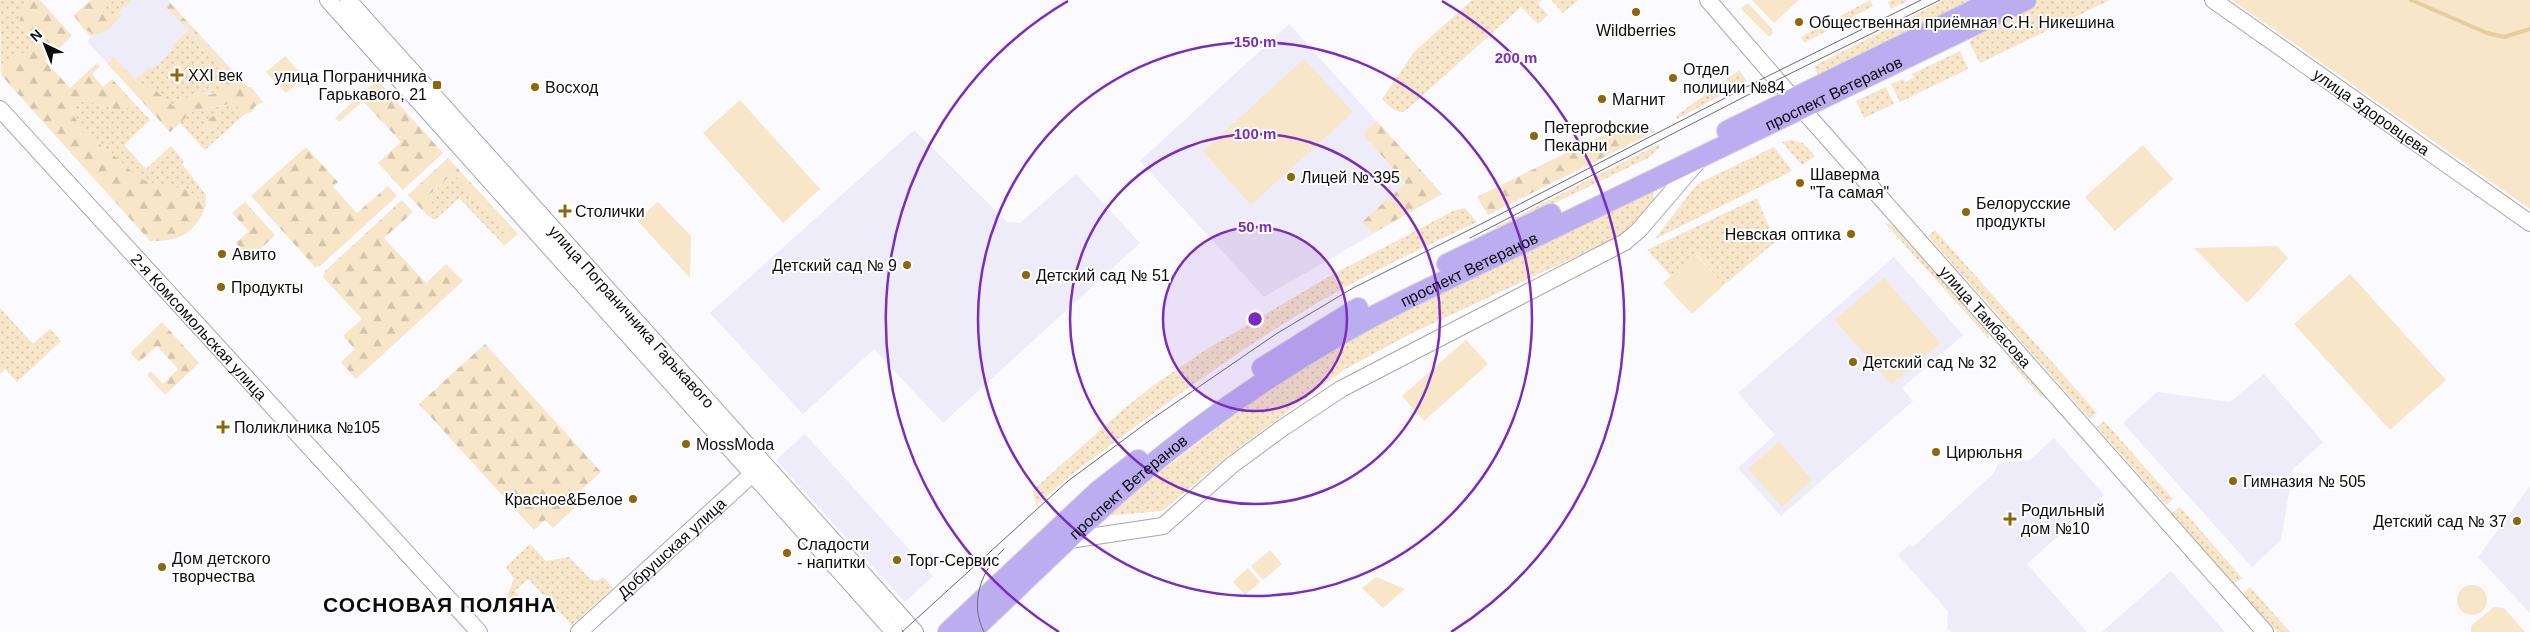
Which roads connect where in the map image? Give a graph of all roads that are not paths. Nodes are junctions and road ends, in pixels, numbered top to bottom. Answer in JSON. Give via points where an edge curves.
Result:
{"nodes":[{"id":1,"x":328,"y":0,"type":"edge"},
{"id":2,"x":348,"y":0,"type":"edge"},
{"id":3,"x":1708,"y":0,"type":"edge"},
{"id":4,"x":1994,"y":0,"type":"edge"},
{"id":5,"x":2026,"y":0,"type":"edge"},
{"id":6,"x":2213,"y":0,"type":"edge"},
{"id":7,"x":1797,"y":104,"type":"junction"},
{"id":8,"x":0,"y":109,"type":"edge"},
{"id":9,"x":1699,"y":159,"type":"junction"},
{"id":10,"x":2530,"y":223,"type":"edge"},
{"id":11,"x":758,"y":469,"type":"junction"},
{"id":12,"x":1069,"y":540,"type":"junction"},
{"id":13,"x":479,"y":632,"type":"edge"},
{"id":14,"x":579,"y":632,"type":"edge"},
{"id":15,"x":894,"y":632,"type":"edge"},
{"id":16,"x":915,"y":632,"type":"edge"},
{"id":17,"x":948,"y":632,"type":"edge"},
{"id":18,"x":970,"y":632,"type":"edge"},
{"id":19,"x":2265,"y":632,"type":"edge"}],
"edges":[{"from":1,"to":11,"type":"street","name":"улица Пограничника Гарькавого"},
{"from":2,"to":11,"type":"street","name":"улица Пограничника Гарькавого"},
{"from":3,"to":7,"type":"street","name":"улица Тамбасова"},
{"from":4,"to":7,"type":"main road","name":"проспект Ветеранов"},
{"from":5,"to":7,"type":"main road","name":"проспект Ветеранов"},
{"from":6,"to":10,"type":"street","name":"улица Здоровцева"},
{"from":7,"to":9,"type":"main road","name":"проспект Ветеранов"},
{"from":7,"to":17,"type":"main road","name":"проспект Ветеранов","via":[[1698,145],[1376,298],[1299,344],[1240,384],[1097,492]]},
{"from":7,"to":19,"type":"street","name":"улица Тамбасова"},
{"from":8,"to":13,"type":"street","name":"2-я Комсомольская улица"},
{"from":9,"to":12,"type":"main road","name":"проспект Ветеранов","via":[[1354,327],[1249,393],[1198,431],[1132,482]]},
{"from":9,"to":12,"type":"street","via":[[1625,242],[1341,389],[1232,465],[1163,526]]},
{"from":11,"to":14,"type":"street","name":"Добрушская улица"},
{"from":11,"to":15,"type":"street","name":"улица Пограничника Гарькавого"},
{"from":11,"to":16,"type":"street","name":"улица Пограничника Гарькавого"},
{"from":12,"to":18,"type":"main road","name":"проспект Ветеранов"}]}
